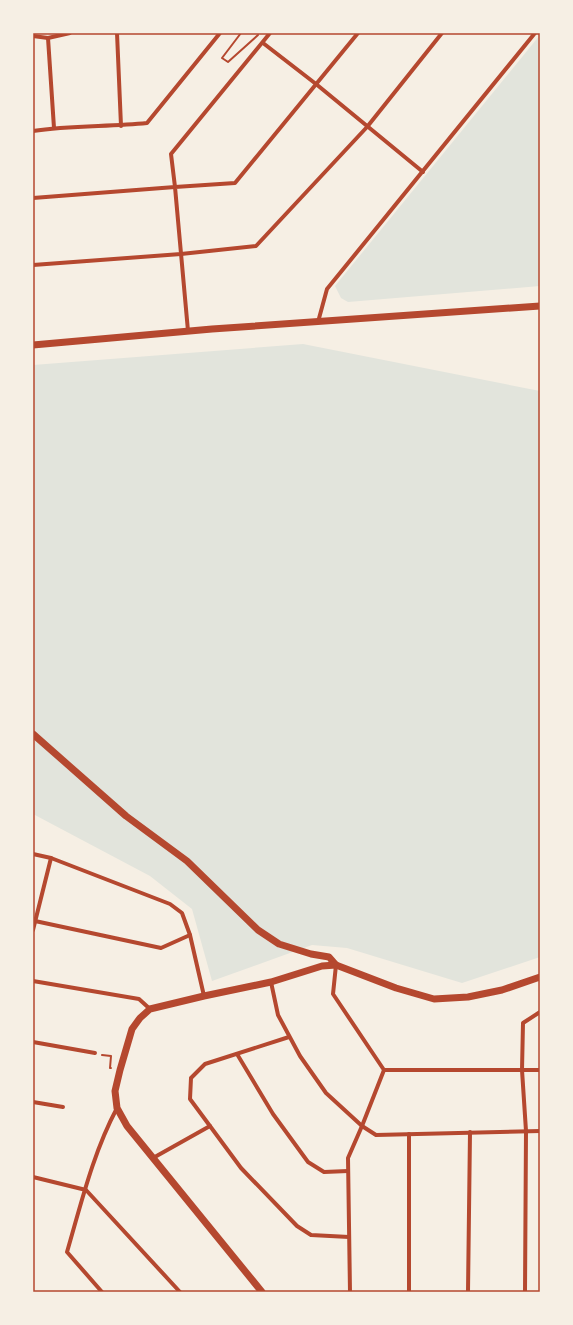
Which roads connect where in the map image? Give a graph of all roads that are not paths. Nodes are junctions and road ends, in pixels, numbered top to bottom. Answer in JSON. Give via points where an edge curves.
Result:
{"nodes":[{"id":1,"x":70,"y":33,"type":"edge"},
{"id":2,"x":117,"y":33,"type":"edge"},
{"id":3,"x":220,"y":33,"type":"edge"},
{"id":4,"x":270,"y":33,"type":"edge"},
{"id":5,"x":358,"y":33,"type":"edge"},
{"id":6,"x":442,"y":33,"type":"edge"},
{"id":7,"x":535,"y":33,"type":"edge"},
{"id":8,"x":33,"y":36,"type":"edge"},
{"id":9,"x":48,"y":38,"type":"junction"},
{"id":10,"x":263,"y":43,"type":"junction"},
{"id":11,"x":316,"y":84,"type":"junction"},
{"id":12,"x":121,"y":126,"type":"junction"},
{"id":13,"x":366,"y":127,"type":"junction"},
{"id":14,"x":54,"y":128,"type":"junction"},
{"id":15,"x":33,"y":131,"type":"edge"},
{"id":16,"x":423,"y":172,"type":"junction"},
{"id":17,"x":174,"y":187,"type":"junction"},
{"id":18,"x":33,"y":198,"type":"edge"},
{"id":19,"x":181,"y":254,"type":"junction"},
{"id":20,"x":33,"y":265,"type":"edge"},
{"id":21,"x":540,"y":306,"type":"edge"},
{"id":22,"x":318,"y":322,"type":"junction"},
{"id":23,"x":188,"y":332,"type":"junction"},
{"id":24,"x":33,"y":345,"type":"edge"},
{"id":25,"x":33,"y":734,"type":"edge"},
{"id":26,"x":33,"y":854,"type":"edge"},
{"id":27,"x":51,"y":858,"type":"junction"},
{"id":28,"x":35,"y":920,"type":"junction"},
{"id":29,"x":33,"y":930,"type":"edge"},
{"id":30,"x":190,"y":935,"type":"junction"},
{"id":31,"x":336,"y":965,"type":"junction"},
{"id":32,"x":540,"y":977,"type":"edge"},
{"id":33,"x":33,"y":981,"type":"edge"},
{"id":34,"x":271,"y":982,"type":"junction"},
{"id":35,"x":204,"y":996,"type":"junction"},
{"id":36,"x":150,"y":1010,"type":"junction"},
{"id":37,"x":540,"y":1012,"type":"edge"},
{"id":38,"x":289,"y":1037,"type":"junction"},
{"id":39,"x":33,"y":1042,"type":"edge"},
{"id":40,"x":95,"y":1053,"type":"road end"},
{"id":41,"x":237,"y":1054,"type":"junction"},
{"id":42,"x":384,"y":1070,"type":"junction"},
{"id":43,"x":522,"y":1070,"type":"junction"},
{"id":44,"x":540,"y":1070,"type":"edge"},
{"id":45,"x":33,"y":1102,"type":"edge"},
{"id":46,"x":63,"y":1107,"type":"dead end"},
{"id":47,"x":117,"y":1108,"type":"junction"},
{"id":48,"x":210,"y":1126,"type":"junction"},
{"id":49,"x":362,"y":1126,"type":"junction"},
{"id":50,"x":526,"y":1131,"type":"junction"},
{"id":51,"x":540,"y":1131,"type":"edge"},
{"id":52,"x":470,"y":1132,"type":"junction"},
{"id":53,"x":409,"y":1134,"type":"junction"},
{"id":54,"x":153,"y":1158,"type":"junction"},
{"id":55,"x":348,"y":1171,"type":"junction"},
{"id":56,"x":33,"y":1177,"type":"edge"},
{"id":57,"x":86,"y":1190,"type":"junction"},
{"id":58,"x":349,"y":1237,"type":"junction"},
{"id":59,"x":102,"y":1292,"type":"edge"},
{"id":60,"x":180,"y":1292,"type":"edge"},
{"id":61,"x":262,"y":1292,"type":"edge"},
{"id":62,"x":350,"y":1292,"type":"edge"},
{"id":63,"x":409,"y":1292,"type":"edge"},
{"id":64,"x":468,"y":1292,"type":"edge"},
{"id":65,"x":526,"y":1292,"type":"edge"}],
"edges":[{"from":1,"to":9,"type":"street"},
{"from":2,"to":12,"type":"street"},
{"from":3,"to":12,"type":"street","via":[[147,123]]},
{"from":4,"to":10,"type":"street"},
{"from":5,"to":11,"type":"street"},
{"from":6,"to":13,"type":"street"},
{"from":7,"to":16,"type":"street"},
{"from":8,"to":9,"type":"street"},
{"from":9,"to":14,"type":"street"},
{"from":10,"to":11,"type":"street"},
{"from":10,"to":17,"type":"street","via":[[171,154]]},
{"from":11,"to":13,"type":"street"},
{"from":11,"to":17,"type":"street","via":[[235,183]]},
{"from":12,"to":14,"type":"street"},
{"from":13,"to":16,"type":"street"},
{"from":13,"to":19,"type":"street","via":[[256,246]]},
{"from":14,"to":15,"type":"street"},
{"from":16,"to":22,"type":"street","via":[[327,289]]},
{"from":17,"to":18,"type":"street"},
{"from":17,"to":19,"type":"street"},
{"from":19,"to":20,"type":"street"},
{"from":19,"to":23,"type":"street"},
{"from":21,"to":22,"type":"street"},
{"from":22,"to":23,"type":"street"},
{"from":23,"to":24,"type":"street"},
{"from":25,"to":31,"type":"street","via":[[126,816],[187,861],[258,930],[280,944],[329,957]]},
{"from":26,"to":27,"type":"street"},
{"from":27,"to":28,"type":"street"},
{"from":27,"to":30,"type":"street","via":[[170,904],[182,913]]},
{"from":28,"to":29,"type":"street"},
{"from":28,"to":30,"type":"street","via":[[161,948]]},
{"from":30,"to":35,"type":"street"},
{"from":31,"to":32,"type":"street","via":[[396,988],[434,999],[468,998]]},
{"from":31,"to":34,"type":"street","via":[[322,966]]},
{"from":31,"to":42,"type":"street","via":[[333,994]]},
{"from":33,"to":36,"type":"street","via":[[139,999]]},
{"from":34,"to":35,"type":"street"},
{"from":34,"to":38,"type":"street","via":[[278,1015]]},
{"from":35,"to":36,"type":"street"},
{"from":36,"to":47,"type":"street","via":[[132,1029],[115,1091]]},
{"from":37,"to":43,"type":"street","via":[[523,1023]]},
{"from":38,"to":41,"type":"street"},
{"from":38,"to":49,"type":"street","via":[[326,1093]]},
{"from":39,"to":40,"type":"street"},
{"from":41,"to":48,"type":"street","via":[[204,1064],[191,1078],[190,1100]]},
{"from":41,"to":55,"type":"street","via":[[273,1114],[308,1162],[324,1172]]},
{"from":42,"to":43,"type":"street"},
{"from":42,"to":49,"type":"street"},
{"from":43,"to":44,"type":"street"},
{"from":43,"to":50,"type":"street"},
{"from":45,"to":46,"type":"street"},
{"from":47,"to":54,"type":"street"},
{"from":47,"to":57,"type":"street","via":[[106,1129]]},
{"from":48,"to":54,"type":"street"},
{"from":48,"to":58,"type":"street","via":[[241,1168],[297,1226],[311,1235]]},
{"from":49,"to":53,"type":"street","via":[[376,1135]]},
{"from":49,"to":55,"type":"street","via":[[348,1158]]},
{"from":50,"to":51,"type":"street"},
{"from":50,"to":52,"type":"street"},
{"from":50,"to":65,"type":"street"},
{"from":52,"to":53,"type":"street"},
{"from":52,"to":64,"type":"street"},
{"from":53,"to":63,"type":"street"},
{"from":54,"to":61,"type":"street"},
{"from":55,"to":58,"type":"street"},
{"from":56,"to":57,"type":"street"},
{"from":57,"to":59,"type":"street","via":[[67,1252]]},
{"from":57,"to":60,"type":"street"},
{"from":58,"to":62,"type":"street"}]}
